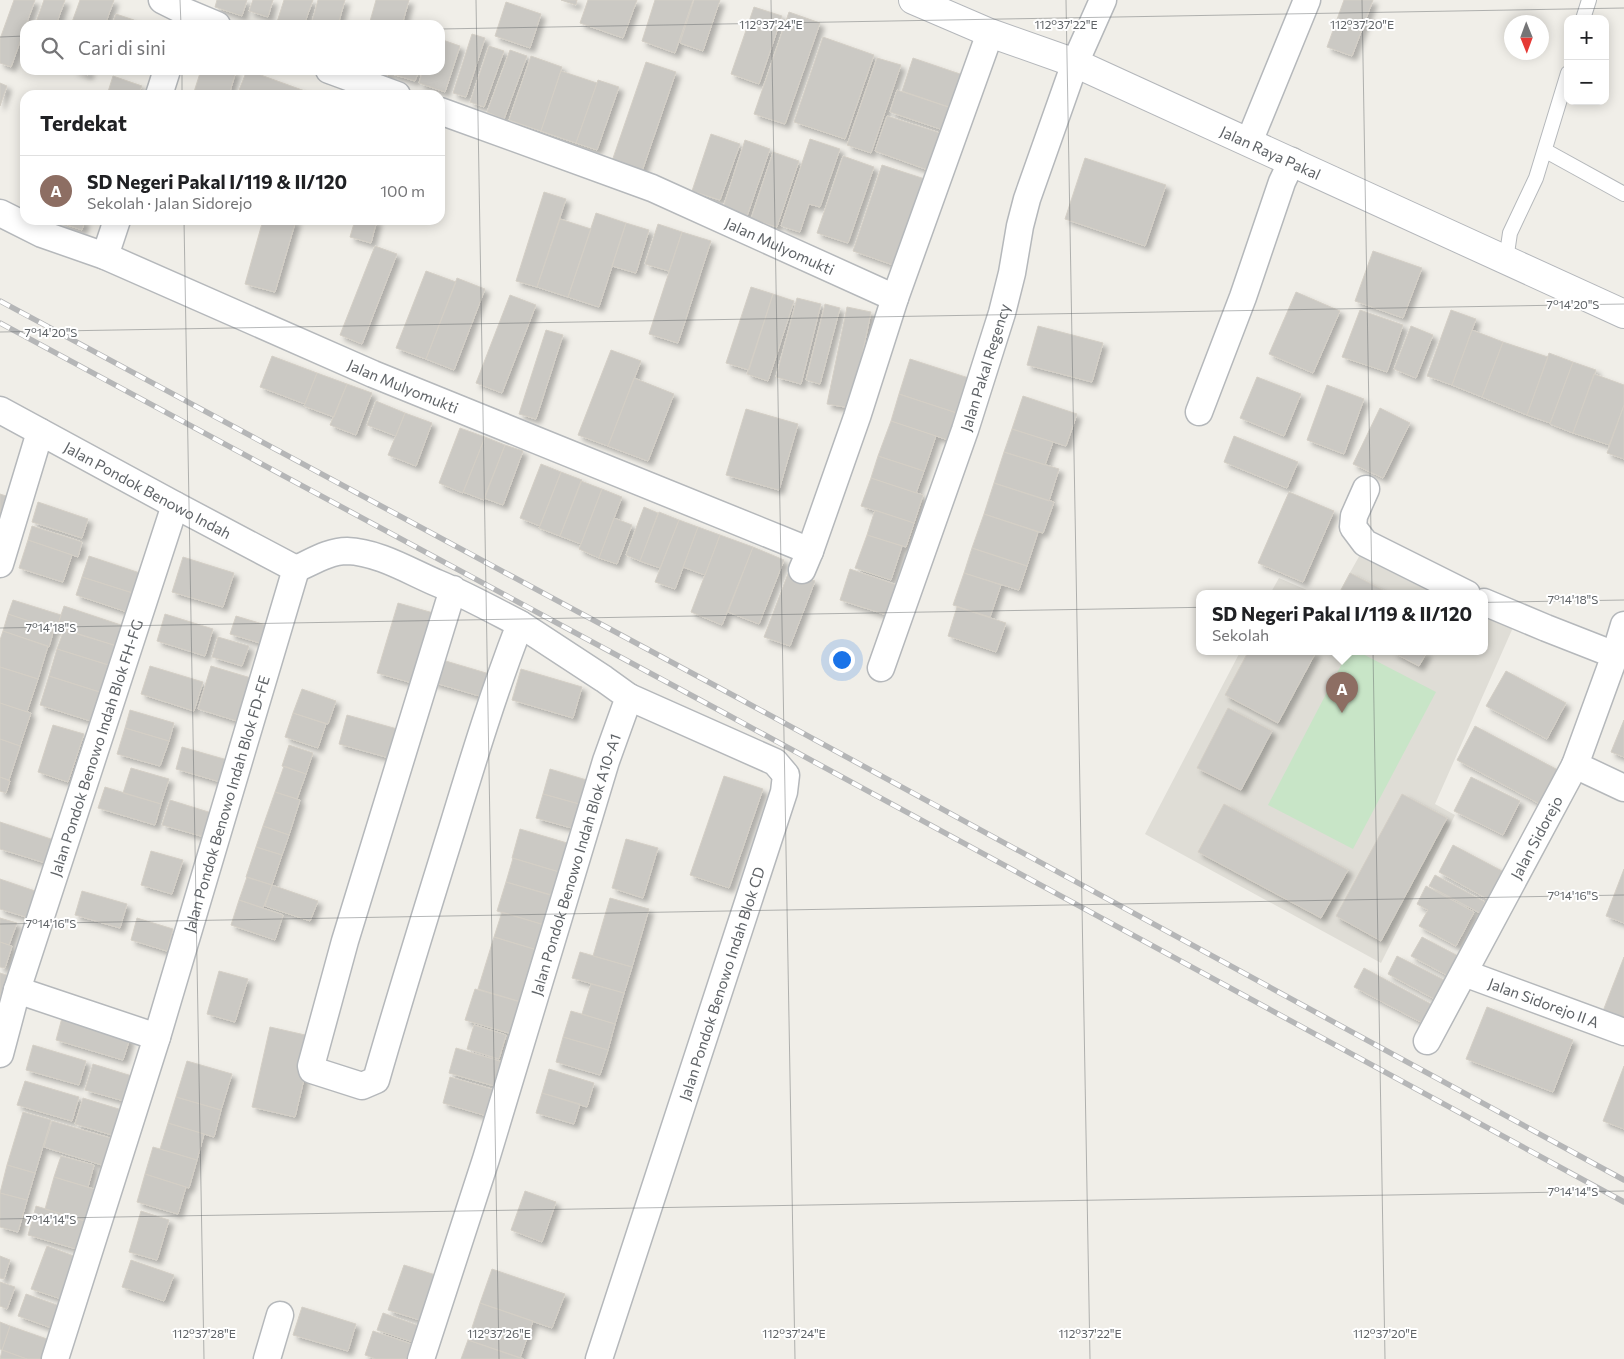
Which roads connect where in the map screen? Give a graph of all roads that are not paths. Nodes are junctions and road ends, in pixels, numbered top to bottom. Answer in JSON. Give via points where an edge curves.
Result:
{"nodes":[{"id":1,"x":162,"y":0,"type":"edge"},
{"id":2,"x":913,"y":0,"type":"edge"},
{"id":3,"x":1103,"y":0,"type":"edge"},
{"id":4,"x":1307,"y":0,"type":"edge"},
{"id":5,"x":1589,"y":0,"type":"edge"},
{"id":6,"x":186,"y":12,"type":"edge"},
{"id":7,"x":1584,"y":15,"type":"edge"},
{"id":8,"x":206,"y":20,"type":"edge"},
{"id":9,"x":990,"y":33,"type":"junction"},
{"id":10,"x":1075,"y":63,"type":"junction"},
{"id":11,"x":165,"y":75,"type":"edge"},
{"id":12,"x":343,"y":75,"type":"edge"},
{"id":13,"x":1564,"y":87,"type":"edge"},
{"id":14,"x":161,"y":90,"type":"edge"},
{"id":15,"x":383,"y":90,"type":"edge"},
{"id":16,"x":445,"y":113,"type":"edge"},
{"id":17,"x":1249,"y":142,"type":"junction"},
{"id":18,"x":1546,"y":151,"type":"junction"},
{"id":19,"x":1292,"y":161,"type":"junction"},
{"id":20,"x":1624,"y":194,"type":"edge"},
{"id":21,"x":0,"y":214,"type":"edge"},
{"id":22,"x":20,"y":224,"type":"edge"},
{"id":23,"x":23,"y":225,"type":"edge"},
{"id":24,"x":115,"y":225,"type":"edge"},
{"id":25,"x":105,"y":256,"type":"junction"},
{"id":26,"x":1506,"y":260,"type":"junction"},
{"id":27,"x":895,"y":298,"type":"junction"},
{"id":28,"x":1624,"y":314,"type":"edge"},
{"id":29,"x":0,"y":410,"type":"edge"},
{"id":30,"x":1199,"y":412,"type":"dead end"},
{"id":31,"x":40,"y":432,"type":"junction"},
{"id":32,"x":1366,"y":489,"type":"dead end"},
{"id":33,"x":174,"y":505,"type":"junction"},
{"id":34,"x":0,"y":564,"type":"edge"},
{"id":35,"x":296,"y":569,"type":"junction"},
{"id":36,"x":454,"y":589,"type":"junction"},
{"id":37,"x":1459,"y":590,"type":"edge"},
{"id":38,"x":1488,"y":604,"type":"edge"},
{"id":39,"x":520,"y":624,"type":"junction"},
{"id":40,"x":1624,"y":625,"type":"edge"},
{"id":41,"x":1615,"y":655,"type":"junction"},
{"id":42,"x":881,"y":668,"type":"dead end"},
{"id":43,"x":629,"y":697,"type":"junction"},
{"id":44,"x":1575,"y":765,"type":"junction"},
{"id":45,"x":1624,"y":788,"type":"edge"},
{"id":46,"x":1464,"y":973,"type":"junction"},
{"id":47,"x":17,"y":990,"type":"junction"},
{"id":48,"x":1624,"y":1032,"type":"edge"},
{"id":49,"x":157,"y":1038,"type":"junction"},
{"id":50,"x":1427,"y":1041,"type":"dead end"},
{"id":51,"x":0,"y":1054,"type":"edge"},
{"id":52,"x":280,"y":1315,"type":"dead end"},
{"id":53,"x":55,"y":1359,"type":"edge"},
{"id":54,"x":267,"y":1359,"type":"edge"},
{"id":55,"x":421,"y":1359,"type":"edge"},
{"id":56,"x":600,"y":1359,"type":"edge"}],
"edges":[{"from":1,"to":6,"type":"street"},
{"from":2,"to":9,"type":"main road","name":"Jalan Raya Pakal"},
{"from":3,"to":10,"type":"street","name":"Jalan Pakal Regency"},
{"from":4,"to":17,"type":"street"},
{"from":5,"to":7,"type":"lane"},
{"from":6,"to":8,"type":"street"},
{"from":9,"to":10,"type":"main road","name":"Jalan Raya Pakal"},
{"from":9,"to":27,"type":"street","name":"Jalan Mulyomukti"},
{"from":10,"to":17,"type":"main road","name":"Jalan Raya Pakal"},
{"from":10,"to":42,"type":"street","name":"Jalan Pakal Regency","via":[[1026,199],[1002,313],[965,430]]},
{"from":11,"to":14,"type":"street"},
{"from":12,"to":15,"type":"street"},
{"from":13,"to":18,"type":"lane"},
{"from":16,"to":27,"type":"street","name":"Jalan Mulyomukti","via":[[652,188]]},
{"from":17,"to":19,"type":"main road","name":"Jalan Raya Pakal"},
{"from":18,"to":20,"type":"lane"},
{"from":18,"to":26,"type":"lane","via":[[1510,233]]},
{"from":19,"to":26,"type":"main road","name":"Jalan Raya Pakal"},
{"from":19,"to":30,"type":"street"},
{"from":21,"to":22,"type":"street","name":"Jalan Mulyomukti"},
{"from":23,"to":25,"type":"street","name":"Jalan Mulyomukti"},
{"from":24,"to":25,"type":"street"},
{"from":25,"to":27,"type":"street","name":"Jalan Mulyomukti","via":[[806,560]]},
{"from":26,"to":28,"type":"main road","name":"Jalan Raya Pakal"},
{"from":29,"to":31,"type":"street","name":"Jalan Pondok Benowo Indah"},
{"from":31,"to":33,"type":"street","name":"Jalan Pondok Benowo Indah"},
{"from":31,"to":34,"type":"street"},
{"from":32,"to":37,"type":"street","via":[[1354,516],[1353,527],[1365,543]]},
{"from":33,"to":35,"type":"street","name":"Jalan Pondok Benowo Indah"},
{"from":33,"to":47,"type":"street","name":"Jalan Pondok Benowo Indah Blok FH-FG"},
{"from":35,"to":36,"type":"street","via":[[332,553],[364,553]]},
{"from":35,"to":49,"type":"street","name":"Jalan Pondok Benowo Indah Blok FD-FE"},
{"from":36,"to":39,"type":"street"},
{"from":36,"to":39,"type":"street","via":[[345,940],[312,1070],[362,1086],[376,1080],[468,775]]},
{"from":38,"to":41,"type":"street"},
{"from":39,"to":43,"type":"street"},
{"from":40,"to":41,"type":"street","name":"Jalan Sidorejo"},
{"from":41,"to":44,"type":"street","name":"Jalan Sidorejo"},
{"from":43,"to":55,"type":"street","name":"Jalan Pondok Benowo Indah Blok A10-A1","via":[[606,761],[486,1160]]},
{"from":43,"to":56,"type":"street","name":"Jalan Pondok Benowo Indah Blok CD","via":[[775,762],[786,775],[781,802]]},
{"from":44,"to":45,"type":"street"},
{"from":44,"to":46,"type":"street","name":"Jalan Sidorejo"},
{"from":46,"to":48,"type":"street","name":"Jalan Sidorejo II A"},
{"from":46,"to":50,"type":"street","name":"Jalan Sidorejo"},
{"from":47,"to":49,"type":"street"},
{"from":47,"to":51,"type":"street","name":"Jalan Pondok Benowo Indah Blok FH-FG"},
{"from":49,"to":53,"type":"street","name":"Jalan Pondok Benowo Indah Blok FD-FE"},
{"from":52,"to":54,"type":"street"}]}
